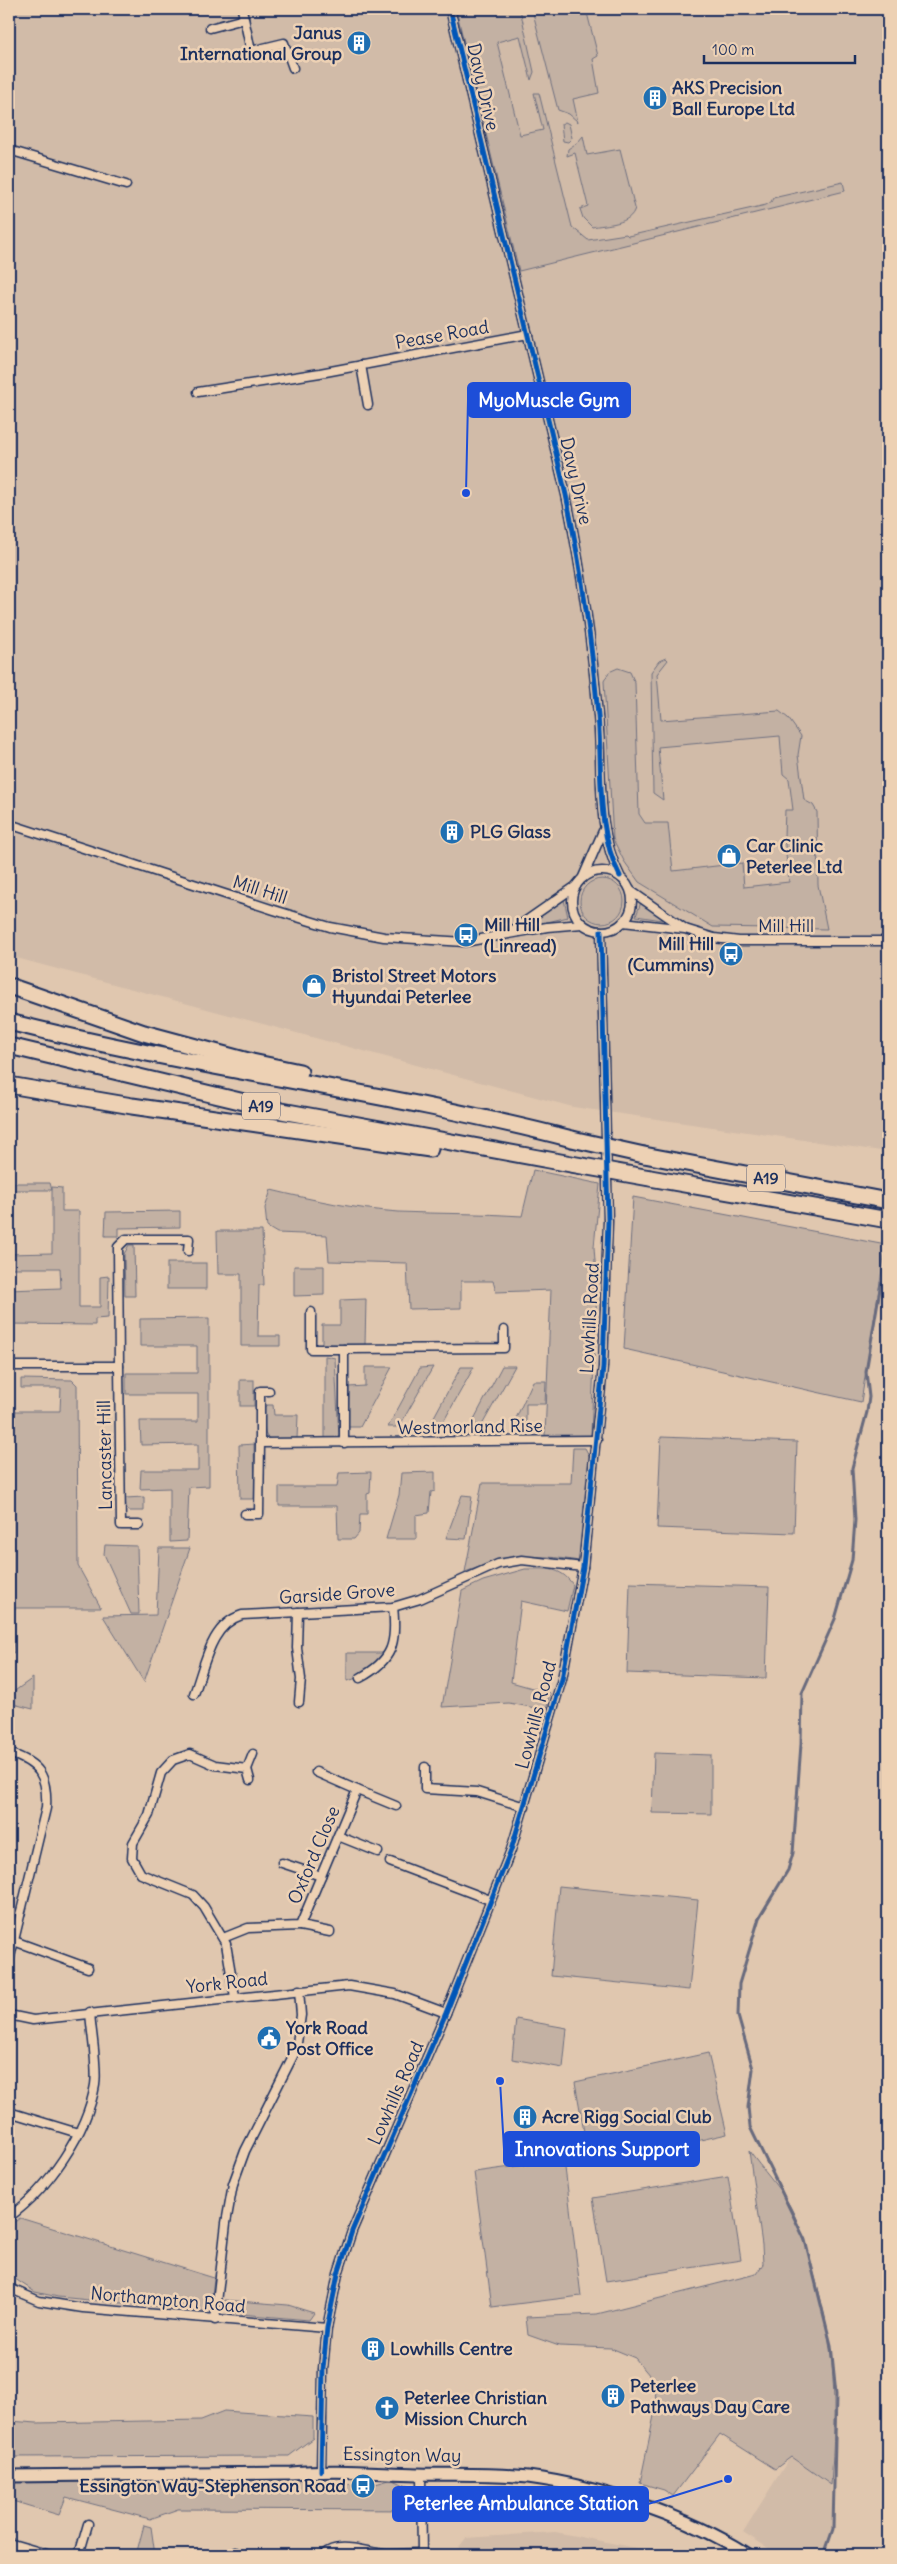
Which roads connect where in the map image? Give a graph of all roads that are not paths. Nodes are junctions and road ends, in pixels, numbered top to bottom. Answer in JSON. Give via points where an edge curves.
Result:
{"nodes":[{"id":1,"x":242,"y":9,"type":"edge"},
{"id":2,"x":450,"y":9,"type":"edge"},
{"id":3,"x":244,"y":19,"type":"junction"},
{"id":4,"x":210,"y":28,"type":"dead end"},
{"id":5,"x":293,"y":68,"type":"dead end"},
{"id":6,"x":9,"y":150,"type":"edge"},
{"id":7,"x":126,"y":185,"type":"dead end"},
{"id":8,"x":528,"y":334,"type":"junction"},
{"id":9,"x":361,"y":365,"type":"junction"},
{"id":10,"x":198,"y":392,"type":"dead end"},
{"id":11,"x":368,"y":405,"type":"dead end"},
{"id":12,"x":9,"y":824,"type":"edge"},
{"id":13,"x":603,"y":831,"type":"junction"},
{"id":14,"x":620,"y":876,"type":"junction"},
{"id":15,"x":583,"y":878,"type":"junction"},
{"id":16,"x":576,"y":886,"type":"junction"},
{"id":17,"x":630,"y":891,"type":"junction"},
{"id":18,"x":623,"y":922,"type":"junction"},
{"id":19,"x":582,"y":924,"type":"junction"},
{"id":20,"x":685,"y":929,"type":"junction"},
{"id":21,"x":601,"y":932,"type":"junction"},
{"id":22,"x":508,"y":933,"type":"junction"},
{"id":23,"x":888,"y":941,"type":"edge"},
{"id":24,"x":9,"y":986,"type":"edge"},
{"id":25,"x":9,"y":1022,"type":"edge"},
{"id":26,"x":9,"y":1046,"type":"edge"},
{"id":27,"x":9,"y":1085,"type":"edge"},
{"id":28,"x":395,"y":1100,"type":"junction"},
{"id":29,"x":517,"y":1154,"type":"junction"},
{"id":30,"x":888,"y":1201,"type":"edge"},
{"id":31,"x":888,"y":1220,"type":"edge"},
{"id":32,"x":188,"y":1251,"type":"dead end"},
{"id":33,"x":311,"y":1312,"type":"dead end"},
{"id":34,"x":504,"y":1330,"type":"dead end"},
{"id":35,"x":344,"y":1350,"type":"junction"},
{"id":36,"x":9,"y":1366,"type":"edge"},
{"id":37,"x":119,"y":1366,"type":"junction"},
{"id":38,"x":269,"y":1391,"type":"dead end"},
{"id":39,"x":597,"y":1440,"type":"junction"},
{"id":40,"x":344,"y":1443,"type":"junction"},
{"id":41,"x":260,"y":1444,"type":"junction"},
{"id":42,"x":245,"y":1514,"type":"dead end"},
{"id":43,"x":139,"y":1525,"type":"dead end"},
{"id":44,"x":583,"y":1568,"type":"junction"},
{"id":45,"x":393,"y":1607,"type":"junction"},
{"id":46,"x":298,"y":1612,"type":"junction"},
{"id":47,"x":360,"y":1678,"type":"dead end"},
{"id":48,"x":194,"y":1694,"type":"dead end"},
{"id":49,"x":298,"y":1702,"type":"dead end"},
{"id":50,"x":9,"y":1753,"type":"edge"},
{"id":51,"x":253,"y":1754,"type":"dead end"},
{"id":52,"x":425,"y":1767,"type":"dead end"},
{"id":53,"x":247,"y":1769,"type":"junction"},
{"id":54,"x":316,"y":1772,"type":"dead end"},
{"id":55,"x":250,"y":1780,"type":"dead end"},
{"id":56,"x":358,"y":1790,"type":"junction"},
{"id":57,"x":396,"y":1806,"type":"dead end"},
{"id":58,"x":525,"y":1806,"type":"junction"},
{"id":59,"x":338,"y":1836,"type":"junction"},
{"id":60,"x":378,"y":1852,"type":"dead end"},
{"id":61,"x":390,"y":1862,"type":"dead end"},
{"id":62,"x":282,"y":1863,"type":"dead end"},
{"id":63,"x":321,"y":1876,"type":"junction"},
{"id":64,"x":490,"y":1900,"type":"junction"},
{"id":65,"x":300,"y":1926,"type":"junction"},
{"id":66,"x":330,"y":1932,"type":"dead end"},
{"id":67,"x":223,"y":1938,"type":"junction"},
{"id":68,"x":14,"y":1941,"type":"junction"},
{"id":69,"x":9,"y":1961,"type":"edge"},
{"id":70,"x":88,"y":1968,"type":"dead end"},
{"id":71,"x":299,"y":1990,"type":"junction"},
{"id":72,"x":235,"y":1997,"type":"junction"},
{"id":73,"x":90,"y":2012,"type":"junction"},
{"id":74,"x":446,"y":2013,"type":"junction"},
{"id":75,"x":9,"y":2015,"type":"edge"},
{"id":76,"x":9,"y":2112,"type":"edge"},
{"id":77,"x":78,"y":2134,"type":"junction"},
{"id":78,"x":9,"y":2218,"type":"edge"},
{"id":79,"x":9,"y":2288,"type":"edge"},
{"id":80,"x":215,"y":2320,"type":"junction"},
{"id":81,"x":327,"y":2328,"type":"junction"},
{"id":82,"x":322,"y":2471,"type":"junction"},
{"id":83,"x":421,"y":2474,"type":"junction"},
{"id":84,"x":9,"y":2476,"type":"edge"},
{"id":85,"x":88,"y":2524,"type":"dead end"},
{"id":86,"x":9,"y":2543,"type":"edge"},
{"id":87,"x":422,"y":2554,"type":"edge"},
{"id":88,"x":50,"y":2555,"type":"edge"},
{"id":89,"x":79,"y":2555,"type":"edge"},
{"id":90,"x":323,"y":2555,"type":"edge"},
{"id":91,"x":749,"y":2555,"type":"edge"}],
"edges":[{"from":1,"to":3,"type":"street"},
{"from":2,"to":8,"type":"street","name":"Davy Drive"},
{"from":3,"to":4,"type":"street"},
{"from":3,"to":5,"type":"street","via":[[250,51],[284,43]]},
{"from":6,"to":7,"type":"street"},
{"from":8,"to":9,"type":"street","name":"Pease Road"},
{"from":8,"to":13,"type":"street","name":"Davy Drive","via":[[581,572],[598,718]]},
{"from":9,"to":10,"type":"street","name":"Pease Road"},
{"from":9,"to":11,"type":"street"},
{"from":12,"to":22,"type":"street","name":"Mill Hill","via":[[330,927],[415,940],[466,942]]},
{"from":13,"to":14,"type":"street","name":"Davy Drive","via":[[610,857]]},
{"from":13,"to":15,"type":"street","name":"Davy Drive"},
{"from":14,"to":15,"type":"street","via":[[602,871],[592,872]]},
{"from":14,"to":17,"type":"street"},
{"from":15,"to":16,"type":"street"},
{"from":16,"to":19,"type":"street","via":[[572,906]]},
{"from":16,"to":22,"type":"street","name":"Mill Hill"},
{"from":17,"to":18,"type":"street","via":[[631,909]]},
{"from":17,"to":20,"type":"street","name":"Mill Hill"},
{"from":18,"to":20,"type":"street","name":"Mill Hill"},
{"from":18,"to":21,"type":"street"},
{"from":19,"to":21,"type":"street"},
{"from":19,"to":22,"type":"street","name":"Mill Hill"},
{"from":20,"to":23,"type":"street","name":"Mill Hill","via":[[739,941]]},
{"from":21,"to":39,"type":"street","name":"Lowhills Road","via":[[608,1221]]},
{"from":24,"to":28,"type":"highway","via":[[144,1033],[252,1062],[344,1081]]},
{"from":25,"to":28,"type":"highway","number":"A19"},
{"from":26,"to":29,"type":"highway","number":"A19","via":[[282,1111]]},
{"from":27,"to":29,"type":"highway","via":[[458,1153]]},
{"from":28,"to":30,"type":"highway","number":"A19","bridge":true,"via":[[644,1155]]},
{"from":29,"to":31,"type":"highway","number":"A19","bridge":true},
{"from":32,"to":37,"type":"street","name":"Lancaster Hill","via":[[189,1239],[126,1239],[118,1247]]},
{"from":33,"to":35,"type":"street","via":[[310,1349]]},
{"from":34,"to":35,"type":"street","via":[[504,1348]]},
{"from":35,"to":40,"type":"street"},
{"from":36,"to":37,"type":"street"},
{"from":37,"to":43,"type":"street","name":"Lancaster Hill","via":[[121,1525]]},
{"from":38,"to":41,"type":"street","via":[[260,1391]]},
{"from":39,"to":40,"type":"street","name":"Westmorland Rise"},
{"from":39,"to":44,"type":"street","name":"Lowhills Road"},
{"from":40,"to":41,"type":"street","name":"Westmorland Rise"},
{"from":41,"to":42,"type":"street","via":[[259,1514]]},
{"from":44,"to":45,"type":"street","name":"Garside Grove","via":[[522,1560],[498,1564],[420,1599]]},
{"from":44,"to":58,"type":"street","name":"Lowhills Road","via":[[562,1680]]},
{"from":45,"to":46,"type":"street","name":"Garside Grove"},
{"from":45,"to":47,"type":"street","via":[[396,1628],[392,1649],[379,1668]]},
{"from":46,"to":48,"type":"street","name":"Garside Grove","via":[[242,1615],[230,1619],[218,1630]]},
{"from":46,"to":49,"type":"street","via":[[297,1648],[301,1679]]},
{"from":50,"to":68,"type":"street","via":[[28,1760],[40,1772],[47,1790],[46,1808]]},
{"from":51,"to":53,"type":"street"},
{"from":52,"to":58,"type":"street","via":[[425,1789],[477,1792]]},
{"from":53,"to":55,"type":"street"},
{"from":53,"to":67,"type":"street","via":[[214,1765],[190,1754],[173,1760],[161,1773],[149,1815],[133,1843],[132,1858],[141,1874],[193,1894]]},
{"from":54,"to":56,"type":"street"},
{"from":56,"to":57,"type":"street","name":"Oxford Close"},
{"from":56,"to":59,"type":"street","name":"Oxford Close"},
{"from":58,"to":64,"type":"street","name":"Lowhills Road"},
{"from":59,"to":60,"type":"street"},
{"from":59,"to":63,"type":"street","name":"Oxford Close"},
{"from":61,"to":64,"type":"street"},
{"from":62,"to":63,"type":"street"},
{"from":63,"to":65,"type":"street","name":"Oxford Close"},
{"from":64,"to":74,"type":"street","name":"Lowhills Road"},
{"from":65,"to":66,"type":"street"},
{"from":65,"to":67,"type":"street","name":"Oxford Close","via":[[248,1928]]},
{"from":67,"to":72,"type":"street"},
{"from":68,"to":69,"type":"street"},
{"from":68,"to":70,"type":"street"},
{"from":71,"to":72,"type":"street","name":"York Road"},
{"from":71,"to":74,"type":"street","name":"York Road","via":[[349,1986],[395,1994]]},
{"from":71,"to":80,"type":"street","via":[[301,2015],[296,2050],[239,2163],[233,2184]]},
{"from":72,"to":73,"type":"street","name":"York Road"},
{"from":73,"to":75,"type":"street","name":"York Road","via":[[33,2020]]},
{"from":73,"to":77,"type":"street","via":[[96,2084]]},
{"from":74,"to":81,"type":"street","name":"Lowhills Road","via":[[352,2231],[338,2274]]},
{"from":76,"to":77,"type":"street"},
{"from":77,"to":78,"type":"street","via":[[54,2172]]},
{"from":79,"to":80,"type":"street","name":"Northampton Road","via":[[39,2301],[83,2308]]},
{"from":80,"to":81,"type":"street","name":"Northampton Road"},
{"from":81,"to":82,"type":"street","name":"Lowhills Road","via":[[321,2415]]},
{"from":82,"to":83,"type":"street","name":"Essington Way"},
{"from":82,"to":84,"type":"street","name":"Essington Way"},
{"from":83,"to":87,"type":"street"},
{"from":83,"to":91,"type":"street","name":"Essington Way","via":[[464,2473],[529,2478],[582,2487],[671,2516]]},
{"from":85,"to":89,"type":"street"},
{"from":86,"to":88,"type":"street"},
{"from":87,"to":90,"type":"street","via":[[334,2549]]}]}
